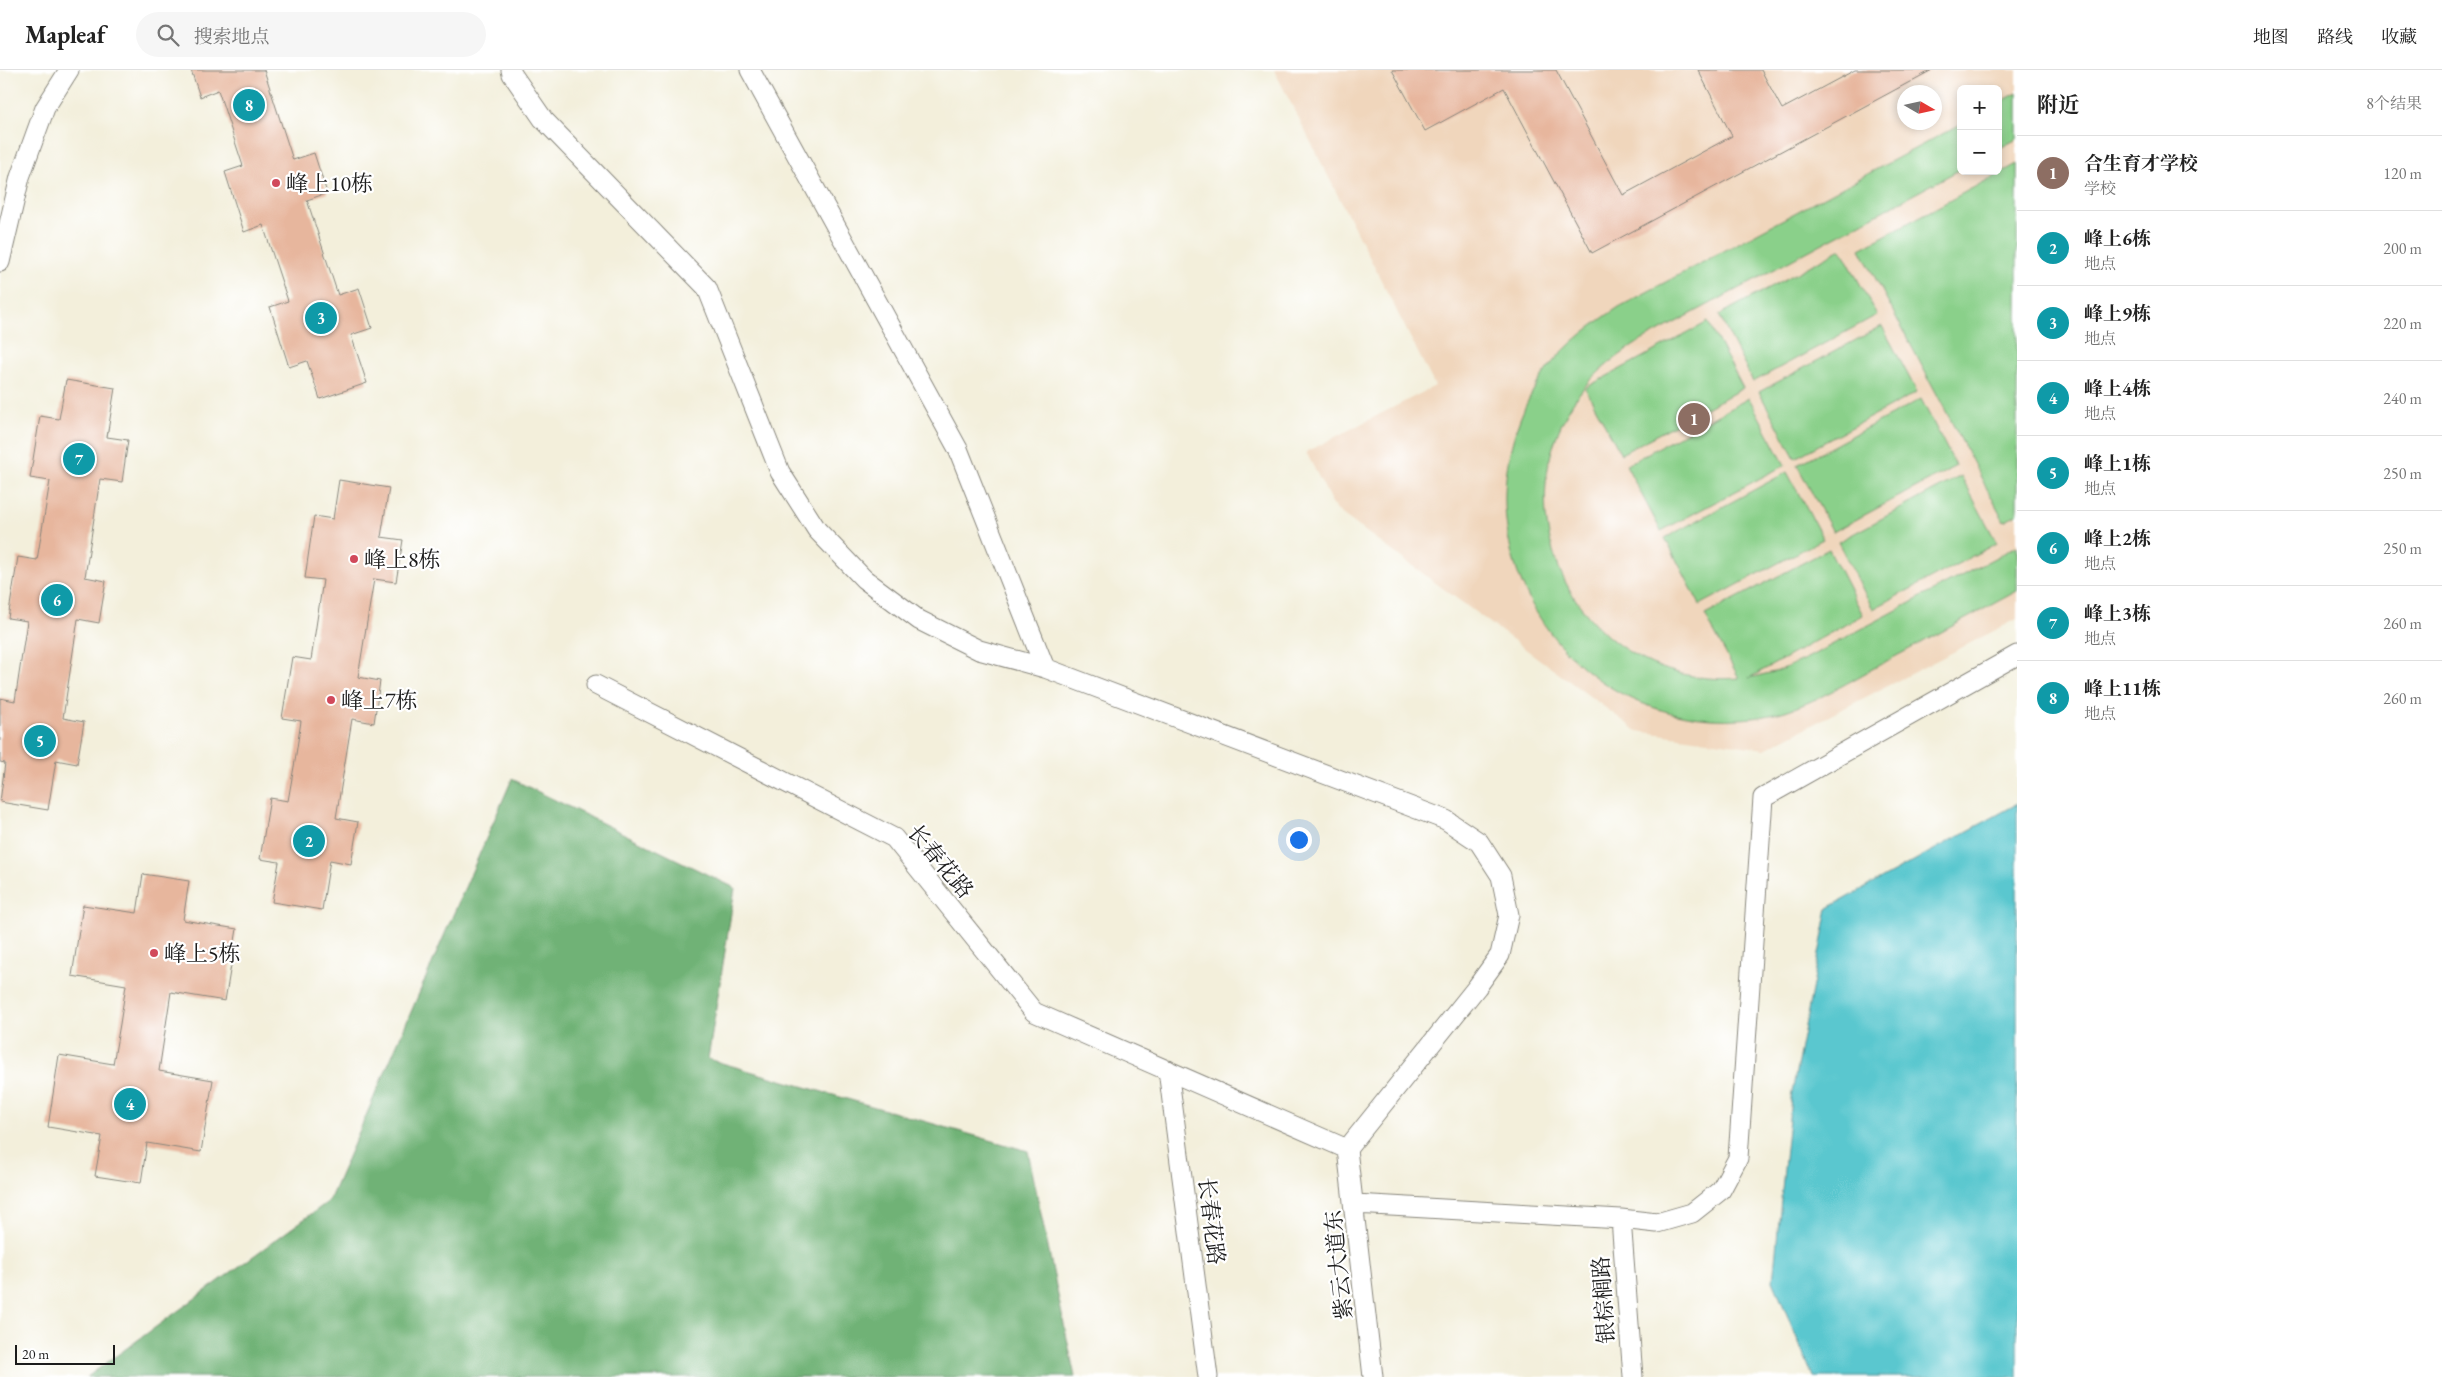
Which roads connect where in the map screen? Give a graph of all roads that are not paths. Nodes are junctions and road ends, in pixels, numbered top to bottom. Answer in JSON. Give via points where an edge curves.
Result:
{"nodes":[{"id":1,"x":68,"y":70,"type":"edge"},
{"id":2,"x":511,"y":70,"type":"edge"},
{"id":3,"x":750,"y":70,"type":"edge"},
{"id":4,"x":0,"y":262,"type":"edge"},
{"id":5,"x":2017,"y":655,"type":"edge"},
{"id":6,"x":1046,"y":668,"type":"junction"},
{"id":7,"x":596,"y":686,"type":"dead end"},
{"id":8,"x":1168,"y":1070,"type":"junction"},
{"id":9,"x":1348,"y":1149,"type":"junction"},
{"id":10,"x":1355,"y":1204,"type":"junction"},
{"id":11,"x":1621,"y":1219,"type":"junction"},
{"id":12,"x":1208,"y":1377,"type":"edge"},
{"id":13,"x":1373,"y":1377,"type":"edge"},
{"id":14,"x":1633,"y":1377,"type":"edge"}],
"edges":[{"from":1,"to":4,"type":"lane","via":[[45,108],[20,177]]},
{"from":2,"to":6,"type":"lane","via":[[543,119],[707,288],[780,472],[817,530],[864,579],[918,620],[979,650]]},
{"from":3,"to":6,"type":"lane","via":[[958,448]]},
{"from":5,"to":11,"type":"lane","via":[[1763,798],[1738,1158],[1721,1190],[1692,1213],[1657,1223]]},
{"from":6,"to":9,"type":"lane","via":[[1446,820],[1479,842],[1501,876],[1508,915],[1500,955]]},
{"from":7,"to":8,"type":"lane","name":"长春花路","via":[[894,838],[1034,1012]]},
{"from":8,"to":9,"type":"lane","name":"长春花路"},
{"from":8,"to":12,"type":"lane","name":"长春花路"},
{"from":9,"to":10,"type":"lane","name":"紫云大道东"},
{"from":10,"to":11,"type":"lane"},
{"from":10,"to":13,"type":"lane","name":"紫云大道东"},
{"from":11,"to":14,"type":"lane","name":"银棕榈路"}]}
